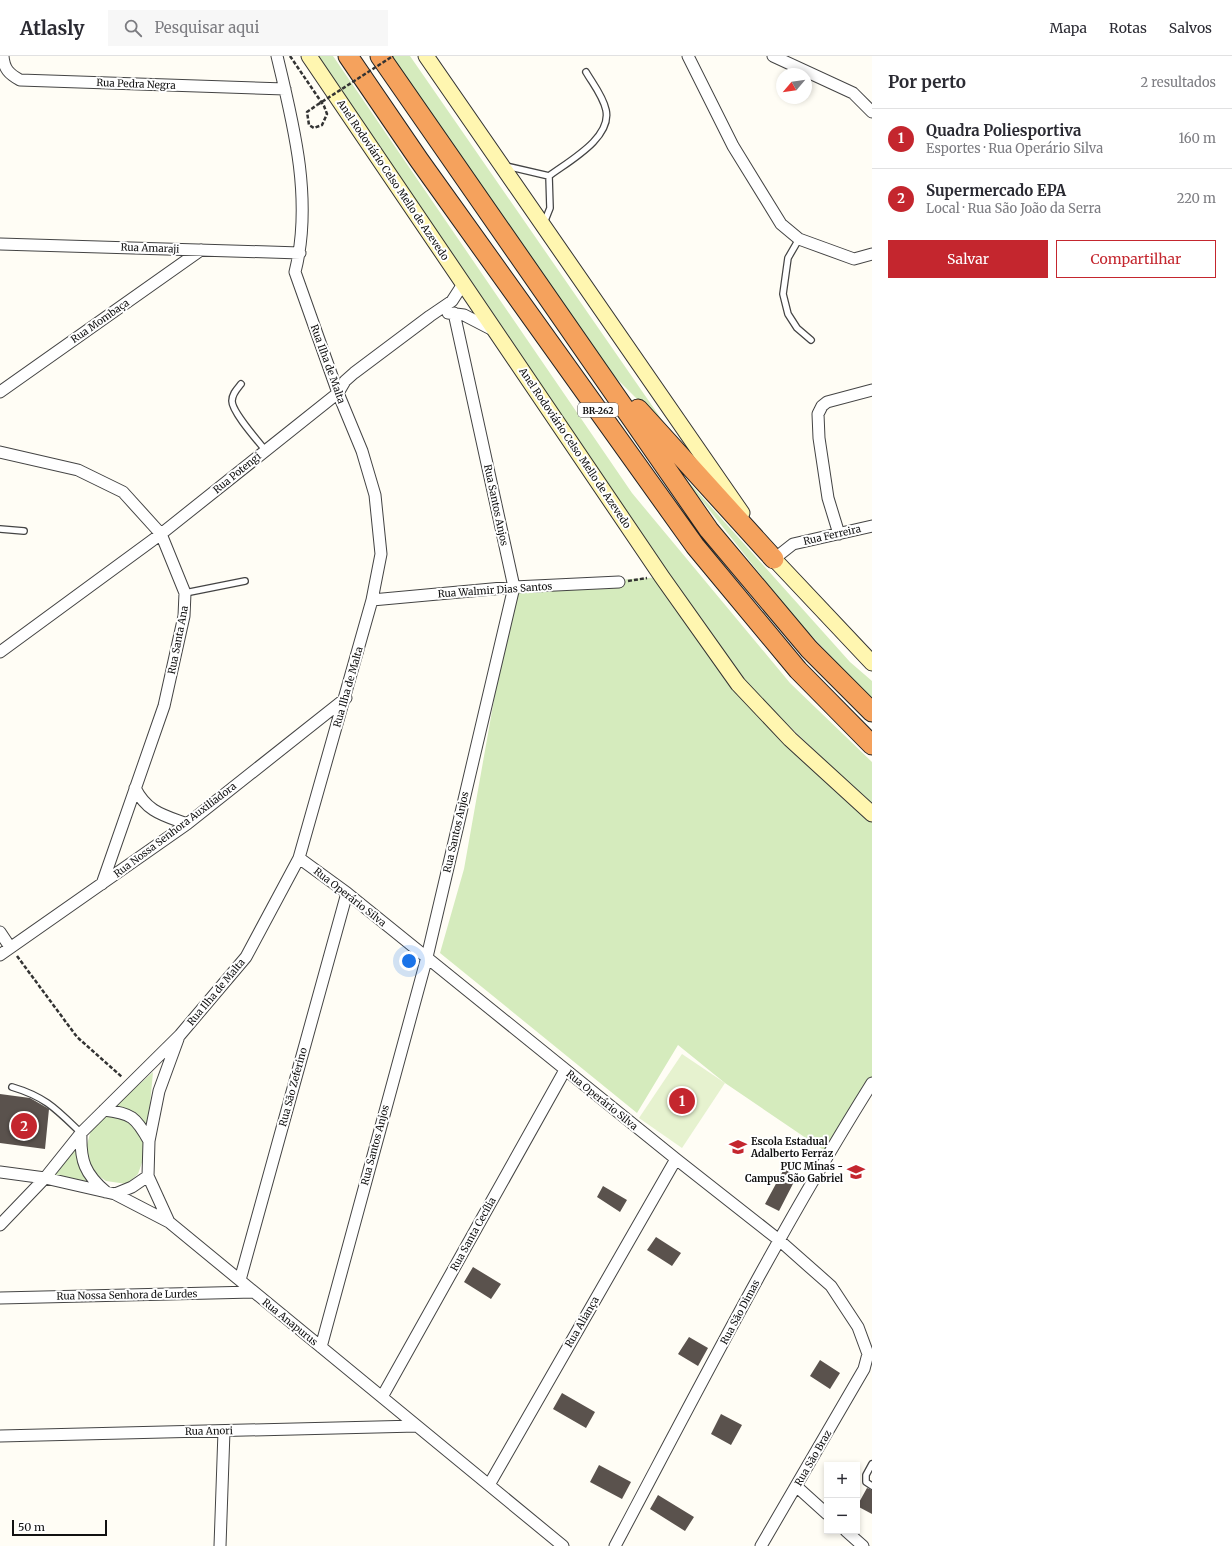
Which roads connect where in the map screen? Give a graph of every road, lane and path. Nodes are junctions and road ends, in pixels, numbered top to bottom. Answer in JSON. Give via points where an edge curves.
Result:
{"nodes":[{"id":1,"x":3,"y":56,"type":"edge"},
{"id":2,"x":277,"y":56,"type":"edge"},
{"id":3,"x":290,"y":56,"type":"edge"},
{"id":4,"x":309,"y":56,"type":"edge"},
{"id":5,"x":348,"y":56,"type":"edge"},
{"id":6,"x":380,"y":56,"type":"edge"},
{"id":7,"x":393,"y":56,"type":"edge"},
{"id":8,"x":688,"y":56,"type":"edge"},
{"id":9,"x":773,"y":56,"type":"edge"},
{"id":10,"x":429,"y":57,"type":"edge"},
{"id":11,"x":586,"y":72,"type":"dead end"},
{"id":12,"x":285,"y":89,"type":"junction"},
{"id":13,"x":872,"y":112,"type":"edge"},
{"id":14,"x":501,"y":164,"type":"junction"},
{"id":15,"x":549,"y":176,"type":"junction"},
{"id":16,"x":543,"y":226,"type":"junction"},
{"id":17,"x":799,"y":239,"type":"junction"},
{"id":18,"x":0,"y":244,"type":"edge"},
{"id":19,"x":201,"y":250,"type":"junction"},
{"id":20,"x":300,"y":252,"type":"junction"},
{"id":21,"x":872,"y":254,"type":"edge"},
{"id":22,"x":463,"y":284,"type":"junction"},
{"id":23,"x":454,"y":313,"type":"junction"},
{"id":24,"x":430,"y":316,"type":"junction"},
{"id":25,"x":496,"y":332,"type":"junction"},
{"id":26,"x":811,"y":340,"type":"dead end"},
{"id":27,"x":587,"y":353,"type":"junction"},
{"id":28,"x":241,"y":384,"type":"dead end"},
{"id":29,"x":872,"y":390,"type":"edge"},
{"id":30,"x":0,"y":392,"type":"edge"},
{"id":31,"x":338,"y":393,"type":"junction"},
{"id":32,"x":266,"y":451,"type":"junction"},
{"id":33,"x":0,"y":452,"type":"edge"},
{"id":34,"x":872,"y":526,"type":"edge"},
{"id":35,"x":0,"y":528,"type":"edge"},
{"id":36,"x":24,"y":531,"type":"dead end"},
{"id":37,"x":161,"y":534,"type":"junction"},
{"id":38,"x":839,"y":534,"type":"junction"},
{"id":39,"x":774,"y":559,"type":"junction"},
{"id":40,"x":662,"y":577,"type":"junction"},
{"id":41,"x":245,"y":581,"type":"dead end"},
{"id":42,"x":619,"y":582,"type":"joint"},
{"id":43,"x":514,"y":587,"type":"junction"},
{"id":44,"x":185,"y":593,"type":"junction"},
{"id":45,"x":372,"y":600,"type":"junction"},
{"id":46,"x":0,"y":652,"type":"edge"},
{"id":47,"x":872,"y":663,"type":"edge"},
{"id":48,"x":346,"y":698,"type":"junction"},
{"id":49,"x":872,"y":712,"type":"edge"},
{"id":50,"x":872,"y":745,"type":"edge"},
{"id":51,"x":135,"y":788,"type":"junction"},
{"id":52,"x":872,"y":814,"type":"edge"},
{"id":53,"x":187,"y":824,"type":"junction"},
{"id":54,"x":299,"y":858,"type":"junction"},
{"id":55,"x":102,"y":884,"type":"junction"},
{"id":56,"x":347,"y":893,"type":"junction"},
{"id":57,"x":0,"y":932,"type":"edge"},
{"id":58,"x":10,"y":947,"type":"junction"},
{"id":59,"x":0,"y":955,"type":"edge"},
{"id":60,"x":427,"y":957,"type":"junction"},
{"id":61,"x":180,"y":1035,"type":"junction"},
{"id":62,"x":565,"y":1070,"type":"junction"},
{"id":63,"x":872,"y":1083,"type":"edge"},
{"id":64,"x":130,"y":1084,"type":"junction"},
{"id":65,"x":12,"y":1087,"type":"dead end"},
{"id":66,"x":104,"y":1110,"type":"junction"},
{"id":67,"x":81,"y":1133,"type":"junction"},
{"id":68,"x":149,"y":1141,"type":"junction"},
{"id":69,"x":676,"y":1159,"type":"junction"},
{"id":70,"x":0,"y":1172,"type":"edge"},
{"id":71,"x":148,"y":1176,"type":"junction"},
{"id":72,"x":45,"y":1178,"type":"junction"},
{"id":73,"x":111,"y":1193,"type":"junction"},
{"id":74,"x":169,"y":1222,"type":"junction"},
{"id":75,"x":0,"y":1225,"type":"edge"},
{"id":76,"x":779,"y":1240,"type":"junction"},
{"id":77,"x":240,"y":1280,"type":"junction"},
{"id":78,"x":254,"y":1292,"type":"junction"},
{"id":79,"x":0,"y":1298,"type":"edge"},
{"id":80,"x":321,"y":1347,"type":"junction"},
{"id":81,"x":864,"y":1369,"type":"joint"},
{"id":82,"x":382,"y":1397,"type":"junction"},
{"id":83,"x":417,"y":1426,"type":"junction"},
{"id":84,"x":224,"y":1431,"type":"junction"},
{"id":85,"x":0,"y":1436,"type":"edge"},
{"id":86,"x":872,"y":1464,"type":"edge"},
{"id":87,"x":489,"y":1485,"type":"junction"},
{"id":88,"x":796,"y":1486,"type":"junction"},
{"id":89,"x":872,"y":1486,"type":"edge"},
{"id":90,"x":824,"y":1511,"type":"edge"},
{"id":91,"x":849,"y":1534,"type":"edge"},
{"id":92,"x":220,"y":1546,"type":"edge"},
{"id":93,"x":562,"y":1546,"type":"edge"},
{"id":94,"x":615,"y":1546,"type":"edge"},
{"id":95,"x":761,"y":1546,"type":"edge"},
{"id":96,"x":863,"y":1546,"type":"edge"}],
"edges":[{"from":1,"to":12,"type":"street","name":"Rua Pedra Negra","via":[[4,65],[10,75],[20,80]]},
{"from":2,"to":12,"type":"street","name":"Rua Ilha de Malta"},
{"from":3,"to":7,"type":"path","bridge":true,"via":[[324,106],[327,114],[322,125],[314,128],[309,125],[308,112],[317,105]]},
{"from":4,"to":22,"type":"main road","name":"Anel Rodoviário Celso Mello de Azevedo"},
{"from":5,"to":50,"type":"highway","number":"BR-262","via":[[694,546],[798,670]]},
{"from":6,"to":27,"type":"highway","number":"BR-262"},
{"from":8,"to":17,"type":"street","via":[[733,146],[781,224]]},
{"from":9,"to":13,"type":"street","via":[[853,93]]},
{"from":10,"to":14,"type":"main road"},
{"from":11,"to":15,"type":"lane","via":[[600,94],[606,110],[605,125],[596,140]]},
{"from":12,"to":20,"type":"street","name":"Rua Ilha de Malta","via":[[297,150],[303,208]]},
{"from":14,"to":15,"type":"lane"},
{"from":14,"to":16,"type":"main road"},
{"from":15,"to":16,"type":"lane","via":[[550,208]]},
{"from":16,"to":39,"type":"main road"},
{"from":17,"to":21,"type":"street","via":[[854,259]]},
{"from":17,"to":26,"type":"lane","via":[[788,258],[782,294],[788,314],[797,328]]},
{"from":18,"to":19,"type":"street","name":"Rua Amaraji"},
{"from":19,"to":20,"type":"street","name":"Rua Amaraji"},
{"from":19,"to":30,"type":"street","name":"Rua Mombaça"},
{"from":20,"to":31,"type":"street","name":"Rua Ilha de Malta","via":[[294,272]]},
{"from":22,"to":24,"type":"street","name":"Rua Potengi","via":[[452,301]]},
{"from":22,"to":25,"type":"main road","name":"Anel Rodoviário Celso Mello de Azevedo"},
{"from":23,"to":24,"type":"street"},
{"from":23,"to":25,"type":"street","via":[[478,321]]},
{"from":23,"to":43,"type":"street","name":"Rua Santos Anjos"},
{"from":24,"to":31,"type":"street","name":"Rua Potengi","via":[[354,373],[345,381]]},
{"from":25,"to":40,"type":"main road","name":"Anel Rodoviário Celso Mello de Azevedo"},
{"from":27,"to":39,"type":"highway"},
{"from":27,"to":49,"type":"highway","number":"BR-262","via":[[709,530],[809,649]]},
{"from":28,"to":32,"type":"lane","via":[[233,394],[231,402]]},
{"from":29,"to":38,"type":"street","via":[[827,402],[818,414],[828,498]]},
{"from":31,"to":32,"type":"street","name":"Rua Potengi"},
{"from":31,"to":45,"type":"street","name":"Rua Ilha de Malta","via":[[362,451],[375,495],[381,554]]},
{"from":32,"to":37,"type":"street","name":"Rua Potengi"},
{"from":33,"to":37,"type":"street","name":"Rua Santa Ana","via":[[78,470],[122,492]]},
{"from":34,"to":38,"type":"street","name":"Rua Ferreira"},
{"from":35,"to":36,"type":"lane"},
{"from":37,"to":44,"type":"street","name":"Rua Santa Ana"},
{"from":37,"to":46,"type":"street","name":"Rua Potengi"},
{"from":38,"to":39,"type":"street","name":"Rua Ferreira","via":[[793,544]]},
{"from":39,"to":47,"type":"main road"},
{"from":40,"to":42,"type":"path"},
{"from":40,"to":52,"type":"main road","name":"Anel Rodoviário Celso Mello de Azevedo","via":[[738,684],[790,739]]},
{"from":41,"to":44,"type":"lane"},
{"from":42,"to":43,"type":"street","name":"Rua Walmir Dias Santos"},
{"from":43,"to":45,"type":"street","name":"Rua Walmir Dias Santos"},
{"from":43,"to":60,"type":"street","name":"Rua Santos Anjos"},
{"from":44,"to":51,"type":"street","name":"Rua Santa Ana","via":[[184,616],[164,706]]},
{"from":45,"to":48,"type":"street","name":"Rua Ilha de Malta"},
{"from":48,"to":53,"type":"street","name":"Rua Nossa Senhora Auxiliadora"},
{"from":48,"to":54,"type":"street","name":"Rua Ilha de Malta"},
{"from":51,"to":53,"type":"street","via":[[147,806],[159,814]]},
{"from":51,"to":55,"type":"street","name":"Rua Santa Ana"},
{"from":53,"to":55,"type":"street","name":"Rua Nossa Senhora Auxiliadora"},
{"from":54,"to":56,"type":"street","name":"Rua Operário Silva"},
{"from":54,"to":61,"type":"street","name":"Rua Ilha de Malta","via":[[246,957]]},
{"from":55,"to":58,"type":"street","name":"Rua Nossa Senhora Auxiliadora"},
{"from":56,"to":60,"type":"street","name":"Rua Operário Silva"},
{"from":56,"to":77,"type":"street","name":"Rua São Zeferino"},
{"from":57,"to":58,"type":"street"},
{"from":58,"to":59,"type":"street","name":"Rua Nossa Senhora Auxiliadora"},
{"from":58,"to":64,"type":"path","via":[[77,1036]]},
{"from":60,"to":62,"type":"street","name":"Rua Operário Silva"},
{"from":60,"to":80,"type":"street","name":"Rua Santos Anjos"},
{"from":61,"to":64,"type":"street","name":"Rua Ilha de Malta"},
{"from":61,"to":68,"type":"street","name":"Rua Anapurus","via":[[159,1091]]},
{"from":62,"to":69,"type":"street","name":"Rua Operário Silva"},
{"from":62,"to":82,"type":"street","name":"Rua Santa Cecília"},
{"from":63,"to":76,"type":"street","name":"Rua São Dimas","via":[[828,1153]]},
{"from":64,"to":66,"type":"street","name":"Rua Ilha de Malta"},
{"from":65,"to":67,"type":"lane","via":[[44,1099]]},
{"from":66,"to":67,"type":"street","name":"Rua Ilha de Malta"},
{"from":66,"to":68,"type":"street","via":[[122,1112],[139,1123]]},
{"from":67,"to":72,"type":"street","name":"Rua Ilha de Malta"},
{"from":67,"to":73,"type":"street","via":[[80,1149],[85,1168],[97,1184]]},
{"from":68,"to":71,"type":"street","name":"Rua Anapurus"},
{"from":69,"to":76,"type":"street","name":"Rua Operário Silva"},
{"from":69,"to":87,"type":"street","name":"Rua Aliança"},
{"from":70,"to":72,"type":"street"},
{"from":71,"to":73,"type":"street","via":[[132,1187]]},
{"from":71,"to":74,"type":"street","name":"Rua Anapurus"},
{"from":72,"to":73,"type":"street"},
{"from":72,"to":75,"type":"street","name":"Rua Ilha de Malta"},
{"from":73,"to":74,"type":"street"},
{"from":74,"to":77,"type":"street","name":"Rua Anapurus"},
{"from":76,"to":81,"type":"street","name":"Rua Operário Silva","via":[[835,1292],[858,1327],[868,1354]]},
{"from":76,"to":94,"type":"street","name":"Rua São Dimas"},
{"from":77,"to":78,"type":"street","name":"Rua Anapurus"},
{"from":78,"to":79,"type":"street","name":"Rua Nossa Senhora de Lurdes"},
{"from":78,"to":80,"type":"street","name":"Rua Anapurus"},
{"from":80,"to":82,"type":"street","name":"Rua Anapurus"},
{"from":81,"to":88,"type":"street","name":"Rua São Braz"},
{"from":82,"to":83,"type":"street","name":"Rua Anapurus"},
{"from":83,"to":84,"type":"street","name":"Rua Anori"},
{"from":83,"to":87,"type":"street","name":"Rua Anapurus"},
{"from":84,"to":85,"type":"street","name":"Rua Anori"},
{"from":84,"to":92,"type":"street"},
{"from":86,"to":89,"type":"lane","via":[[865,1479]]},
{"from":87,"to":93,"type":"street","name":"Rua Anapurus"},
{"from":88,"to":90,"type":"street"},
{"from":88,"to":95,"type":"street","name":"Rua São Braz"},
{"from":91,"to":96,"type":"street"}]}
